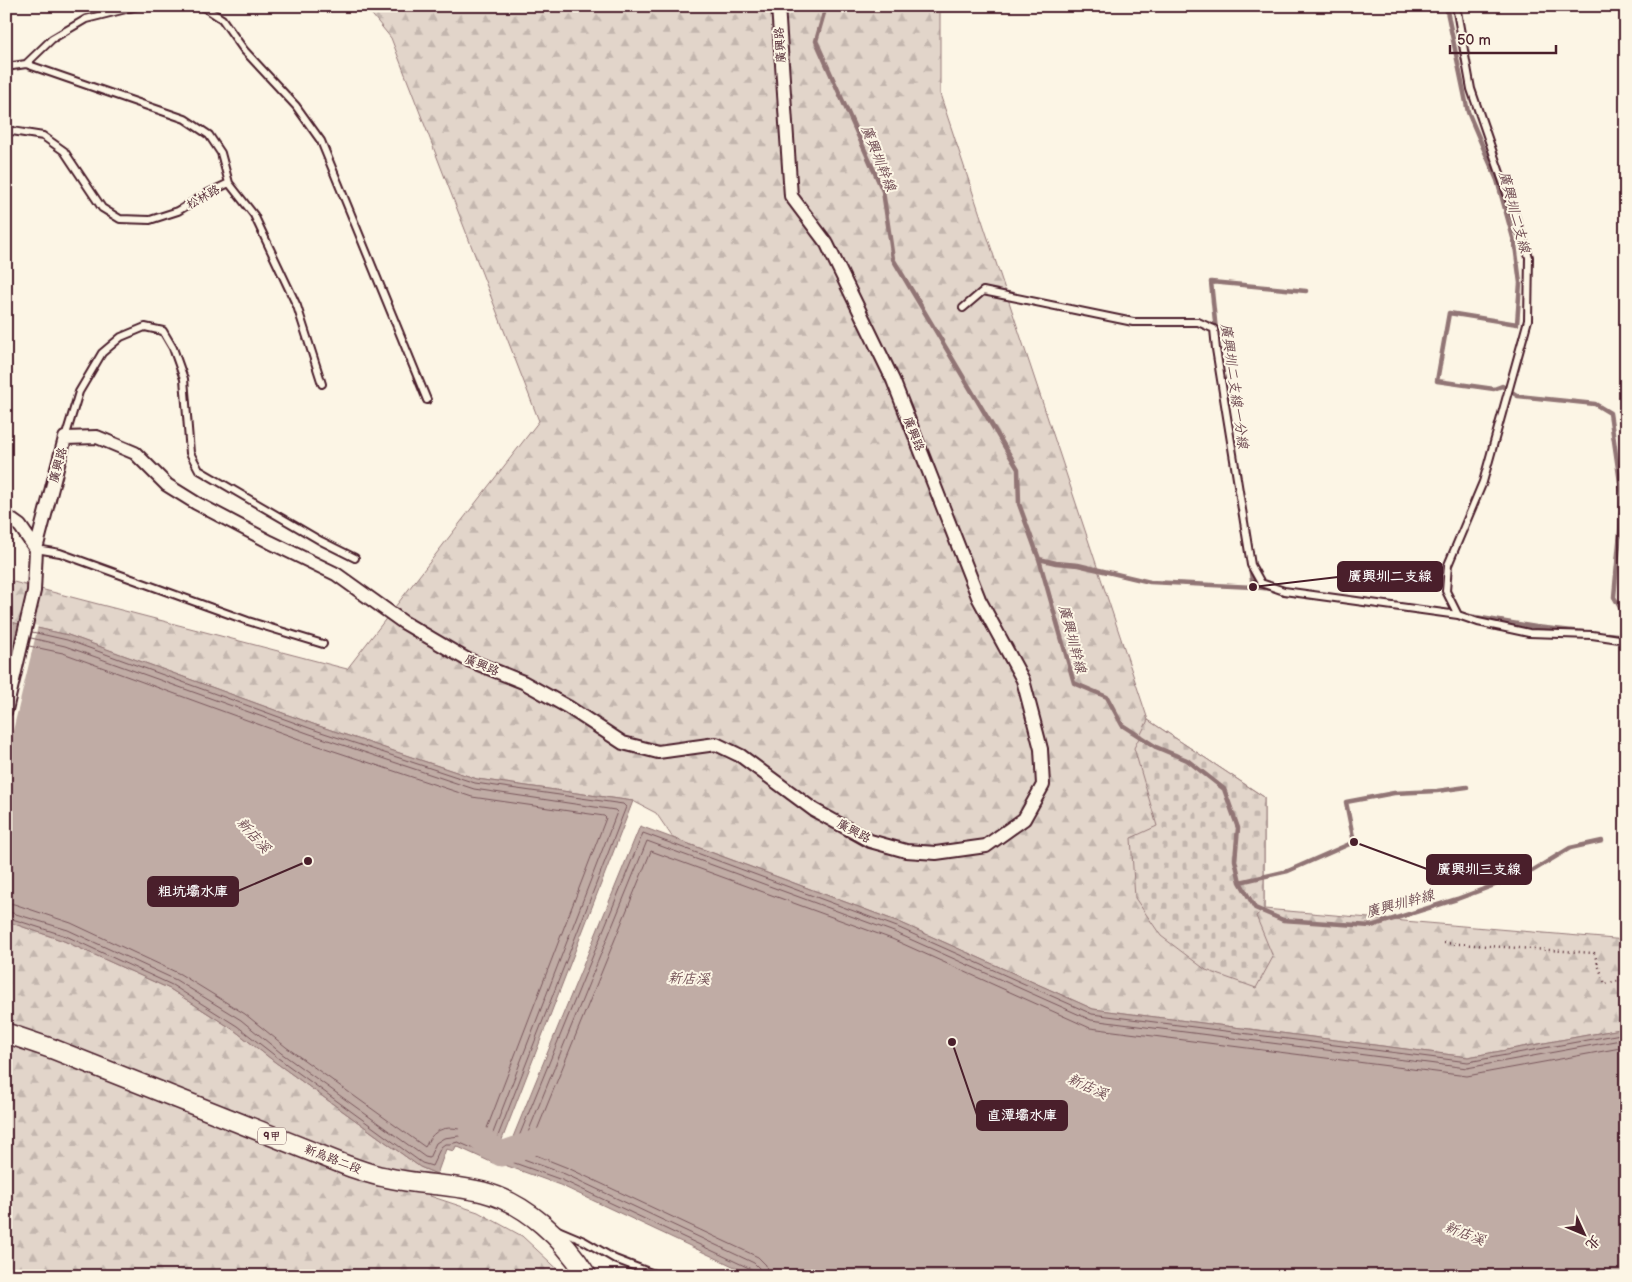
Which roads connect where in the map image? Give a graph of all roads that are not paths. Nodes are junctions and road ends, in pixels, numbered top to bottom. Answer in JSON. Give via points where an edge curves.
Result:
{"nodes":[{"id":1,"x":138,"y":6,"type":"edge"},
{"id":2,"x":202,"y":6,"type":"edge"},
{"id":3,"x":778,"y":6,"type":"edge"},
{"id":4,"x":1456,"y":6,"type":"edge"},
{"id":5,"x":26,"y":64,"type":"junction"},
{"id":6,"x":6,"y":67,"type":"edge"},
{"id":7,"x":6,"y":132,"type":"edge"},
{"id":8,"x":229,"y":183,"type":"junction"},
{"id":9,"x":963,"y":308,"type":"dead end"},
{"id":10,"x":322,"y":384,"type":"dead end"},
{"id":11,"x":427,"y":400,"type":"dead end"},
{"id":12,"x":65,"y":438,"type":"junction"},
{"id":13,"x":6,"y":516,"type":"edge"},
{"id":14,"x":36,"y":549,"type":"junction"},
{"id":15,"x":355,"y":558,"type":"dead end"},
{"id":16,"x":1458,"y":615,"type":"junction"},
{"id":17,"x":1626,"y":640,"type":"edge"},
{"id":18,"x":323,"y":644,"type":"dead end"},
{"id":19,"x":6,"y":710,"type":"edge"},
{"id":20,"x":6,"y":1032,"type":"edge"},
{"id":21,"x":541,"y":1222,"type":"junction"},
{"id":22,"x":587,"y":1276,"type":"edge"},
{"id":23,"x":659,"y":1276,"type":"edge"}],
"edges":[{"from":1,"to":5,"type":"lane","via":[[86,19],[52,39]]},
{"from":2,"to":11,"type":"lane","via":[[222,19],[244,50],[296,106],[321,141]]},
{"from":3,"to":12,"type":"street","name":"廣興路","via":[[791,196],[827,244],[893,380],[979,599],[1022,680],[1041,749],[1043,785],[1034,802],[1024,819],[986,846],[936,853],[906,852],[870,841],[814,810],[740,756],[716,744],[658,752],[623,743],[523,682],[458,655],[403,622],[336,574],[196,503],[167,485],[135,453],[97,437]]},
{"from":4,"to":16,"type":"lane","via":[[1471,89],[1529,257],[1528,320],[1483,482],[1448,565],[1446,591]]},
{"from":5,"to":6,"type":"lane","name":"松林路"},
{"from":5,"to":8,"type":"lane","name":"松林路","via":[[185,119],[209,135],[221,153]]},
{"from":7,"to":8,"type":"lane","name":"松林路","via":[[43,136],[64,151],[102,208],[120,219],[150,220],[178,211]]},
{"from":8,"to":10,"type":"lane","via":[[254,215],[297,306]]},
{"from":9,"to":16,"type":"lane","via":[[983,291],[1133,322],[1198,322],[1214,329],[1251,565],[1261,583],[1284,591]]},
{"from":12,"to":14,"type":"street","name":"廣興路"},
{"from":12,"to":15,"type":"lane","via":[[79,392],[102,353],[121,337],[145,327],[163,331],[184,379],[190,453],[199,470]]},
{"from":13,"to":14,"type":"street","via":[[20,526]]},
{"from":14,"to":18,"type":"lane","via":[[60,553],[248,621]]},
{"from":14,"to":19,"type":"street","name":"廣興路","via":[[34,591]]},
{"from":16,"to":17,"type":"lane","via":[[1529,633],[1592,634]]},
{"from":20,"to":21,"type":"main road","name":"新烏路二段","number":"9甲","via":[[348,1166],[385,1178],[482,1192],[499,1197]]},
{"from":21,"to":22,"type":"main road","name":"新烏路二段","number":"9甲","via":[[576,1258]]},
{"from":21,"to":23,"type":"lane","via":[[615,1259]]}]}
